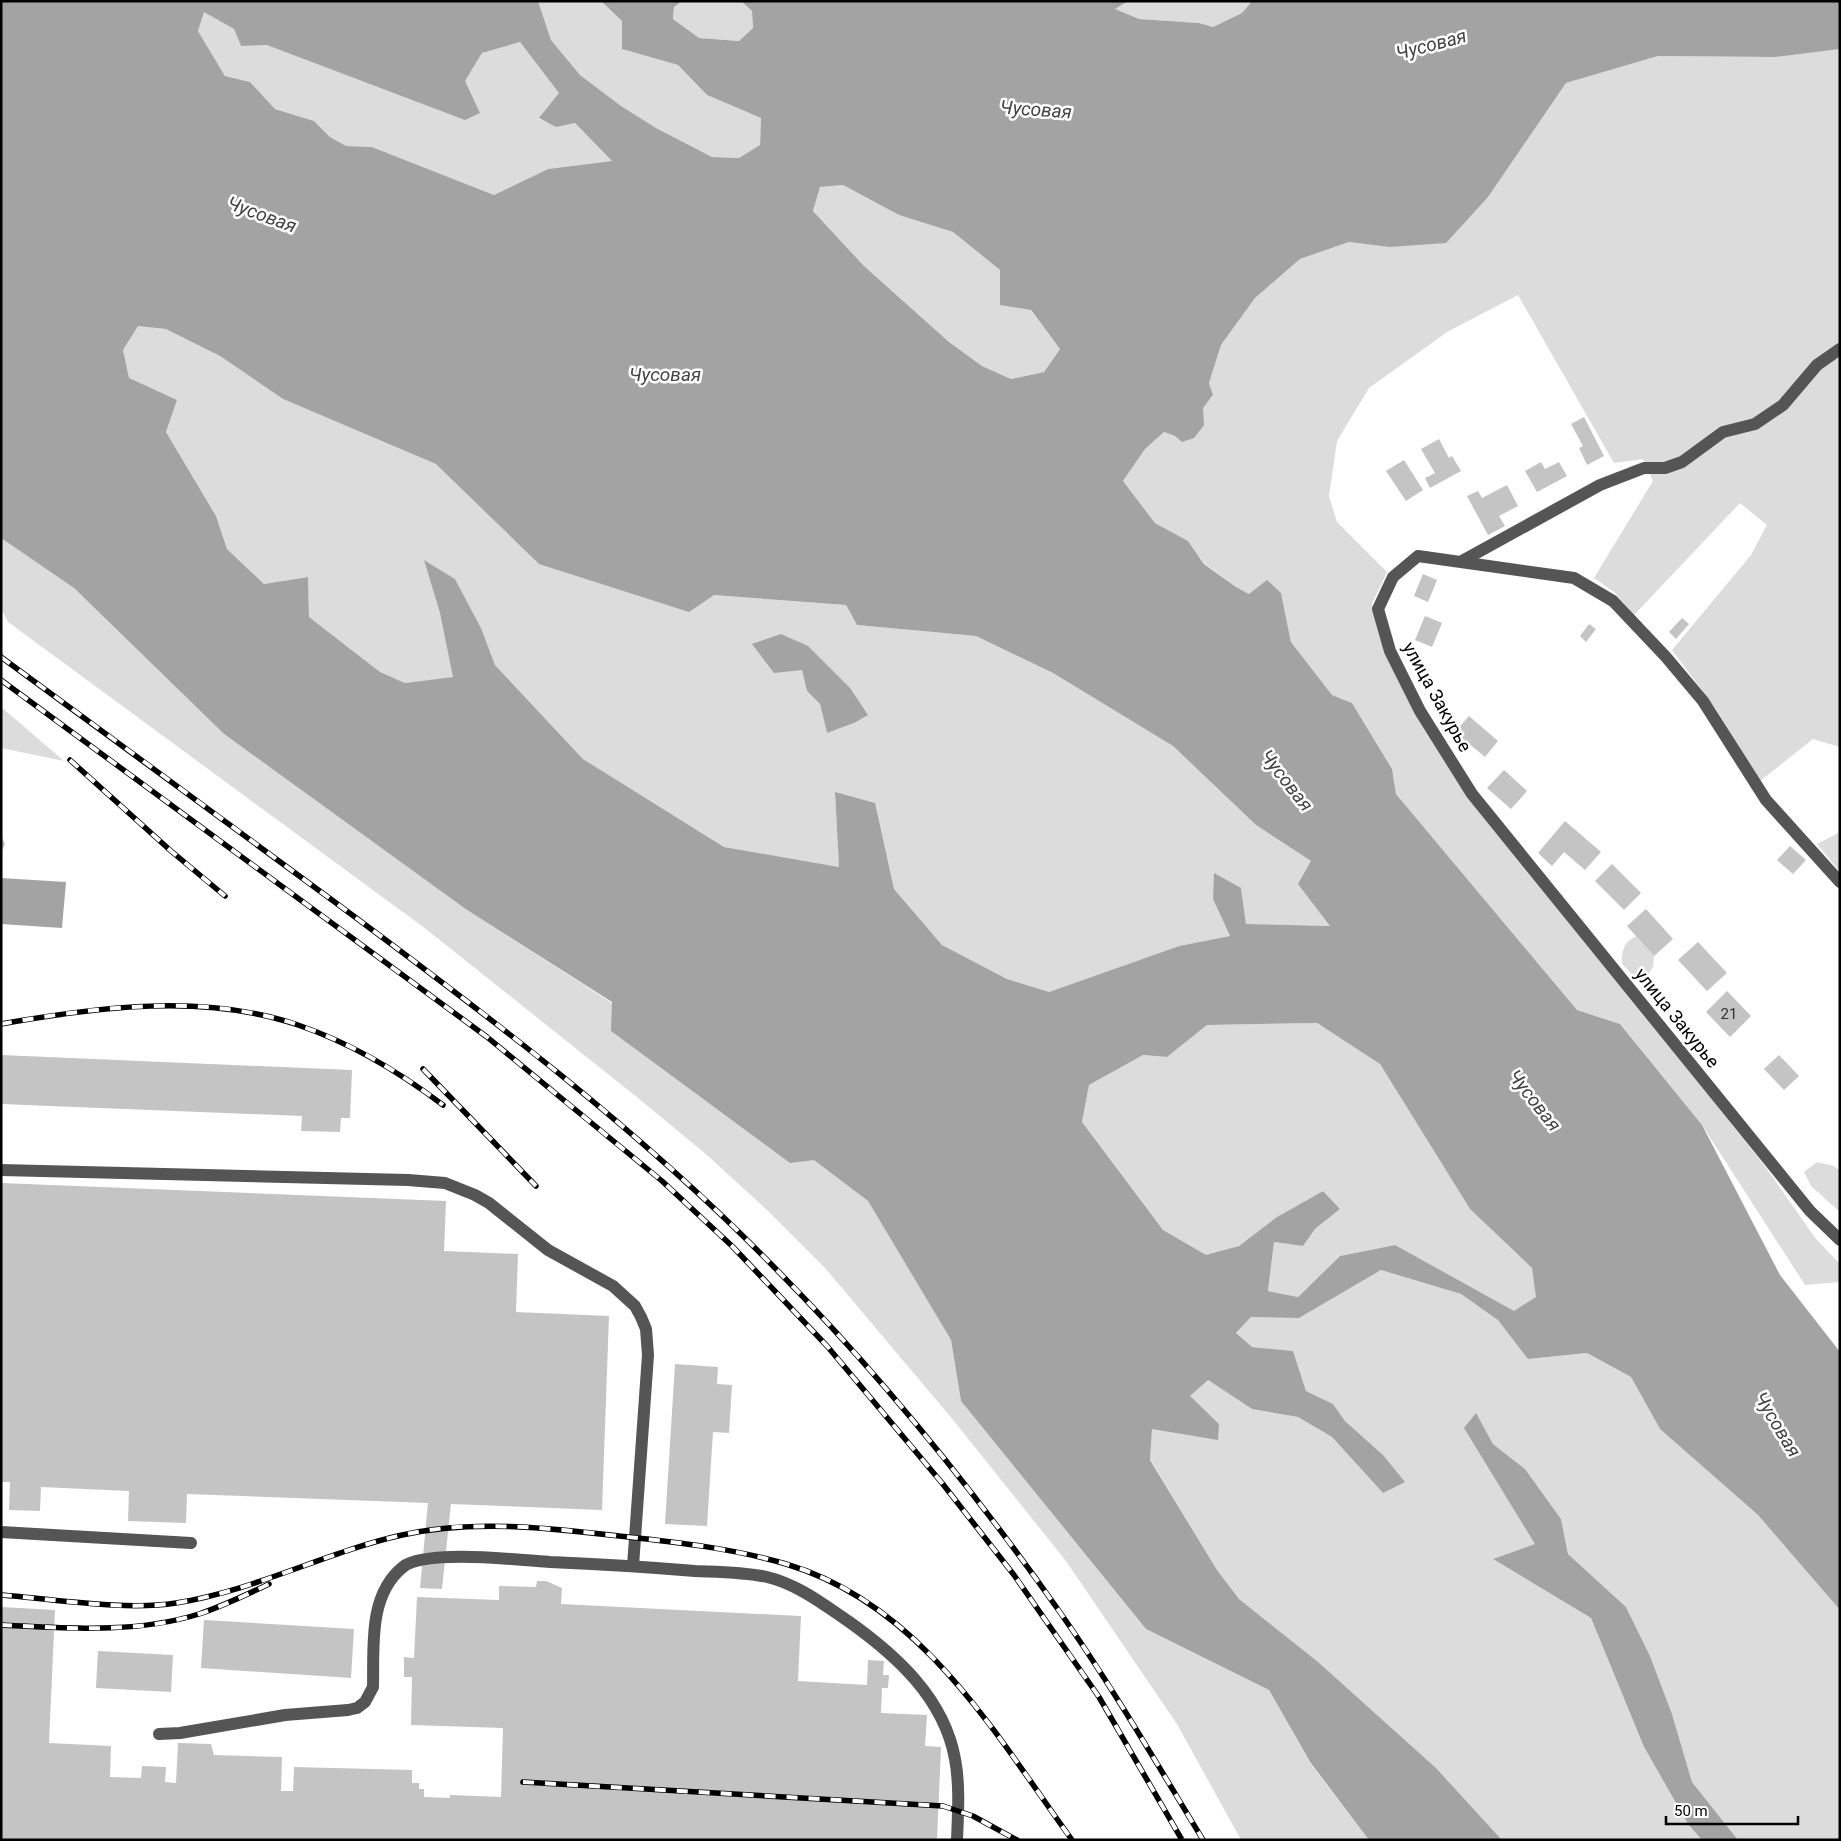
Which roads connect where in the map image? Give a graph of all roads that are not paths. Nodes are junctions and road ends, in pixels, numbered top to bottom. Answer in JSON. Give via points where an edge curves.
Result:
{"nodes":[{"id":1,"x":1840,"y":348,"type":"edge"},
{"id":2,"x":1462,"y":561,"type":"junction"},
{"id":3,"x":1840,"y":882,"type":"edge"},
{"id":4,"x":1,"y":1170,"type":"edge"},
{"id":5,"x":1840,"y":1240,"type":"edge"},
{"id":6,"x":1,"y":1532,"type":"edge"},
{"id":7,"x":191,"y":1543,"type":"dead end"},
{"id":8,"x":633,"y":1566,"type":"junction"},
{"id":9,"x":159,"y":1734,"type":"dead end"},
{"id":10,"x":957,"y":1840,"type":"edge"}],
"edges":[{"from":1,"to":2,"type":"street","via":[[1818,365],[1783,405],[1755,424],[1723,432],[1682,462],[1665,468],[1644,468],[1600,484]]},
{"from":2,"to":3,"type":"street","name":"улица Закурье","via":[[1574,578],[1613,601],[1703,701],[1766,800]]},
{"from":2,"to":5,"type":"street","name":"улица Закурье","via":[[1418,556],[1393,577],[1378,609],[1390,651],[1420,711],[1472,794],[1810,1211]]},
{"from":4,"to":8,"type":"street","via":[[408,1180],[445,1183],[489,1203],[540,1244],[613,1286],[635,1306],[646,1328],[648,1355]]},
{"from":6,"to":7,"type":"street"},
{"from":8,"to":9,"type":"street","via":[[477,1558],[435,1558],[405,1565],[389,1584],[377,1610],[373,1687],[357,1708]]},
{"from":8,"to":10,"type":"street","via":[[743,1574],[786,1583],[824,1604],[882,1645],[923,1689],[950,1739],[956,1760]]}]}
